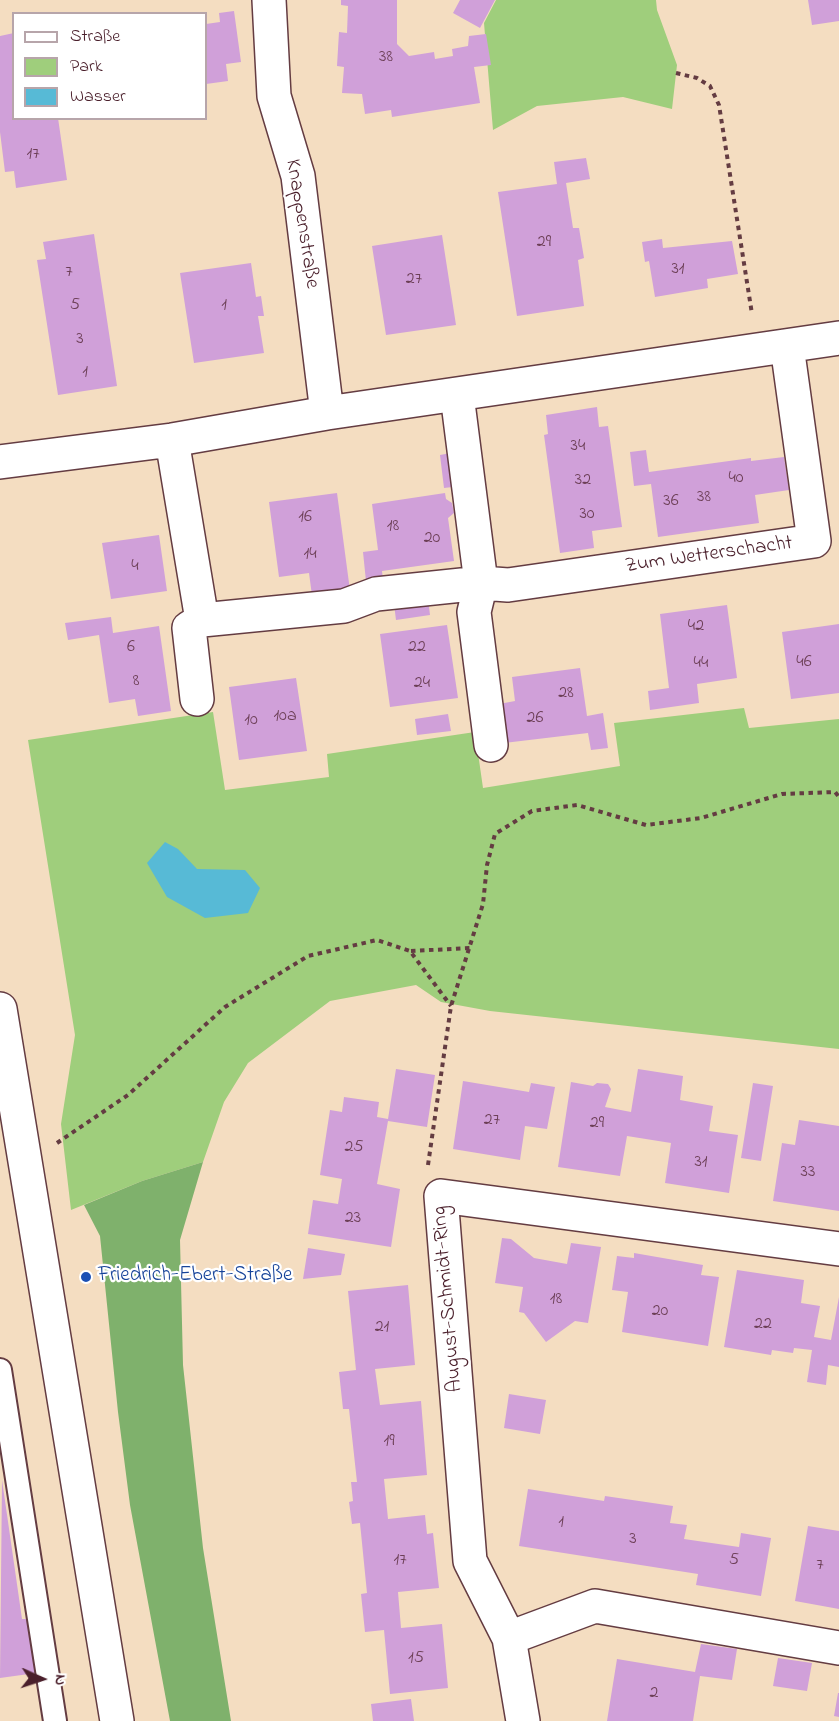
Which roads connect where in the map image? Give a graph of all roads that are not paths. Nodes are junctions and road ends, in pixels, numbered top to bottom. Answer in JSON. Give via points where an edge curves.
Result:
{"nodes":[{"id":1,"x":269,"y":0,"type":"edge"},
{"id":2,"x":839,"y":338,"type":"edge"},
{"id":3,"x":772,"y":348,"type":"junction"},
{"id":4,"x":457,"y":395,"type":"junction"},
{"id":5,"x":327,"y":413,"type":"junction"},
{"id":6,"x":172,"y":440,"type":"junction"},
{"id":7,"x":0,"y":462,"type":"edge"},
{"id":8,"x":481,"y":583,"type":"junction"},
{"id":9,"x":202,"y":620,"type":"junction"},
{"id":10,"x":197,"y":699,"type":"dead end"},
{"id":11,"x":491,"y":745,"type":"dead end"},
{"id":12,"x":0,"y":1009,"type":"edge"},
{"id":13,"x":839,"y":1250,"type":"edge"},
{"id":14,"x":0,"y":1370,"type":"edge"},
{"id":15,"x":509,"y":1638,"type":"junction"},
{"id":16,"x":839,"y":1648,"type":"edge"},
{"id":17,"x":55,"y":1721,"type":"edge"},
{"id":18,"x":117,"y":1721,"type":"edge"},
{"id":19,"x":523,"y":1721,"type":"edge"}],
"edges":[{"from":1,"to":5,"type":"street","name":"Knappenstraße","via":[[274,96],[298,176]]},
{"from":2,"to":3,"type":"street"},
{"from":3,"to":4,"type":"street"},
{"from":3,"to":8,"type":"street","name":"Zum Wetterschacht","via":[[813,541],[508,585]]},
{"from":4,"to":5,"type":"street"},
{"from":4,"to":8,"type":"street"},
{"from":5,"to":6,"type":"street"},
{"from":6,"to":7,"type":"street"},
{"from":6,"to":9,"type":"street"},
{"from":8,"to":9,"type":"street","name":"Zum Wetterschacht","via":[[376,594],[344,606]]},
{"from":8,"to":11,"type":"street","via":[[474,612]]},
{"from":9,"to":10,"type":"street","via":[[189,628]]},
{"from":12,"to":18,"type":"street"},
{"from":13,"to":15,"type":"street","name":"August-Schmidt-Ring","via":[[441,1196],[470,1561]]},
{"from":14,"to":17,"type":"lane"},
{"from":15,"to":16,"type":"street","via":[[595,1606]]},
{"from":15,"to":19,"type":"street","name":"August-Schmidt-Ring"}]}
